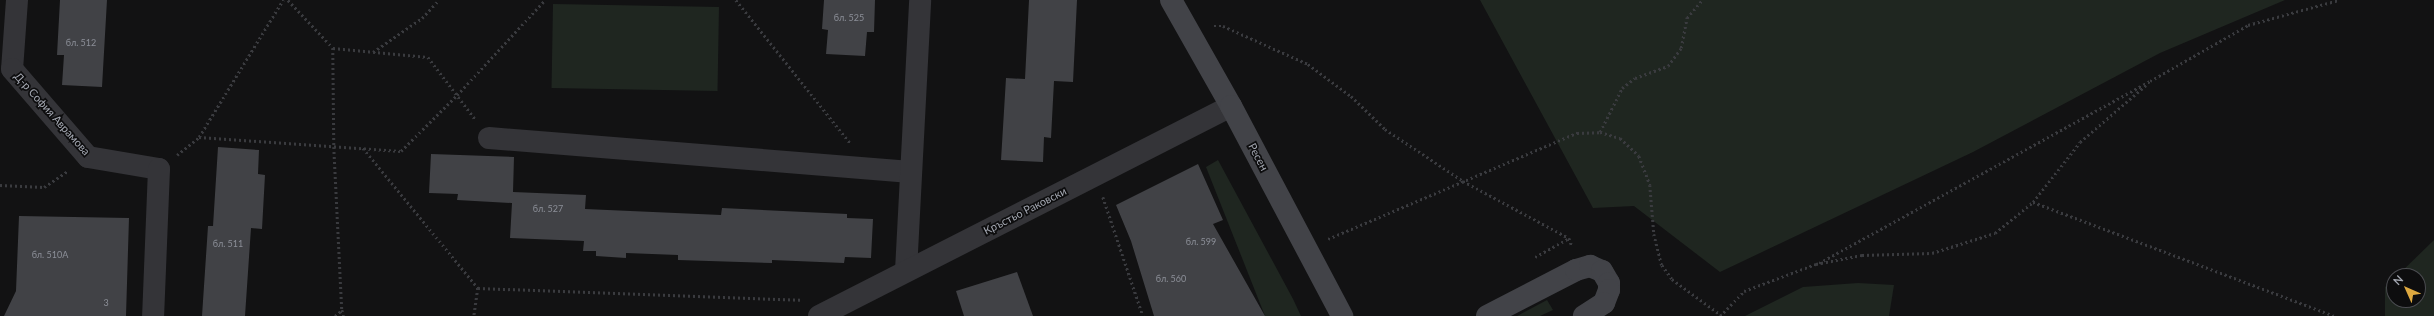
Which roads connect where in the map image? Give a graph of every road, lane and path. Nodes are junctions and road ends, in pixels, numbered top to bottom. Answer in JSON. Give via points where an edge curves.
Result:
{"nodes":[{"id":1,"x":17,"y":0,"type":"edge"},
{"id":2,"x":284,"y":0,"type":"edge"},
{"id":3,"x":288,"y":0,"type":"edge"},
{"id":4,"x":440,"y":0,"type":"edge"},
{"id":5,"x":545,"y":0,"type":"edge"},
{"id":6,"x":736,"y":0,"type":"edge"},
{"id":7,"x":920,"y":0,"type":"edge"},
{"id":8,"x":1171,"y":0,"type":"edge"},
{"id":9,"x":1702,"y":0,"type":"edge"},
{"id":10,"x":2339,"y":0,"type":"edge"},
{"id":11,"x":1186,"y":27,"type":"junction"},
{"id":12,"x":333,"y":48,"type":"junction"},
{"id":13,"x":373,"y":52,"type":"junction"},
{"id":14,"x":2150,"y":81,"type":"junction"},
{"id":15,"x":457,"y":96,"type":"junction"},
{"id":16,"x":1231,"y":106,"type":"junction"},
{"id":17,"x":1600,"y":132,"type":"junction"},
{"id":18,"x":199,"y":137,"type":"junction"},
{"id":19,"x":489,"y":138,"type":"joint"},
{"id":20,"x":334,"y":147,"type":"junction"},
{"id":21,"x":362,"y":148,"type":"junction"},
{"id":22,"x":88,"y":157,"type":"junction"},
{"id":23,"x":159,"y":169,"type":"junction"},
{"id":24,"x":871,"y":169,"type":"junction"},
{"id":25,"x":912,"y":172,"type":"junction"},
{"id":26,"x":1096,"y":175,"type":"junction"},
{"id":27,"x":1462,"y":181,"type":"junction"},
{"id":28,"x":0,"y":185,"type":"edge"},
{"id":29,"x":2033,"y":202,"type":"junction"},
{"id":30,"x":1306,"y":248,"type":"junction"},
{"id":31,"x":1535,"y":257,"type":"dead end"},
{"id":32,"x":1816,"y":264,"type":"junction"},
{"id":33,"x":906,"y":271,"type":"junction"},
{"id":34,"x":478,"y":288,"type":"junction"},
{"id":35,"x":813,"y":308,"type":"edge"},
{"id":36,"x":342,"y":310,"type":"junction"},
{"id":37,"x":154,"y":316,"type":"edge"},
{"id":38,"x":336,"y":316,"type":"edge"},
{"id":39,"x":344,"y":316,"type":"edge"},
{"id":40,"x":474,"y":316,"type":"edge"},
{"id":41,"x":1143,"y":316,"type":"edge"},
{"id":42,"x":1342,"y":316,"type":"edge"},
{"id":43,"x":1488,"y":316,"type":"edge"},
{"id":44,"x":1584,"y":316,"type":"edge"},
{"id":45,"x":1721,"y":316,"type":"edge"},
{"id":46,"x":2334,"y":316,"type":"edge"}],
"edges":[{"from":1,"to":22,"type":"street","name":"Д-р София Аврамова","via":[[12,69]]},
{"from":2,"to":18,"type":"path"},
{"from":3,"to":12,"type":"path"},
{"from":4,"to":13,"type":"path","via":[[422,18]]},
{"from":5,"to":15,"type":"path"},
{"from":6,"to":24,"type":"path"},
{"from":7,"to":25,"type":"street"},
{"from":8,"to":11,"type":"street","name":"Ресен"},
{"from":9,"to":17,"type":"path","via":[[1687,18],[1681,48],[1668,66],[1635,78],[1622,88]]},
{"from":10,"to":14,"type":"path","via":[[2248,26]]},
{"from":11,"to":16,"type":"street","name":"Ресен"},
{"from":11,"to":27,"type":"path","via":[[1223,26],[1308,64],[1351,96],[1385,129]]},
{"from":12,"to":13,"type":"path"},
{"from":12,"to":20,"type":"path"},
{"from":13,"to":15,"type":"path","via":[[428,57]]},
{"from":14,"to":29,"type":"path","via":[[2080,142]]},
{"from":14,"to":32,"type":"path"},
{"from":15,"to":19,"type":"path"},
{"from":15,"to":21,"type":"path","via":[[401,151]]},
{"from":16,"to":26,"type":"street","name":"Кръстьо Раковски"},
{"from":16,"to":30,"type":"street","name":"Ресен"},
{"from":17,"to":27,"type":"path","via":[[1577,133]]},
{"from":17,"to":45,"type":"path","via":[[1620,138],[1639,156],[1650,185],[1654,234],[1662,265],[1672,279]]},
{"from":18,"to":20,"type":"path"},
{"from":18,"to":23,"type":"path"},
{"from":19,"to":24,"type":"street"},
{"from":20,"to":21,"type":"path"},
{"from":20,"to":36,"type":"path"},
{"from":21,"to":34,"type":"path"},
{"from":22,"to":23,"type":"street","name":"Д-р София Аврамова"},
{"from":22,"to":28,"type":"path","via":[[44,187]]},
{"from":23,"to":37,"type":"street"},
{"from":24,"to":25,"type":"street"},
{"from":25,"to":33,"type":"street"},
{"from":26,"to":33,"type":"street","name":"Кръстьо Раковски"},
{"from":26,"to":41,"type":"path"},
{"from":27,"to":30,"type":"path"},
{"from":27,"to":31,"type":"path","via":[[1569,238]]},
{"from":29,"to":32,"type":"path","via":[[1995,233],[1932,253],[1862,254]]},
{"from":29,"to":46,"type":"path"},
{"from":30,"to":42,"type":"street","name":"Ресен"},
{"from":32,"to":45,"type":"path","via":[[1744,291]]},
{"from":33,"to":35,"type":"street","name":"Кръстьо Раковски"},
{"from":34,"to":35,"type":"path"},
{"from":34,"to":40,"type":"path"},
{"from":36,"to":38,"type":"path"},
{"from":36,"to":39,"type":"path"},
{"from":43,"to":44,"type":"street","via":[[1576,270],[1590,266],[1602,271],[1609,283],[1609,290],[1604,303]]}]}
